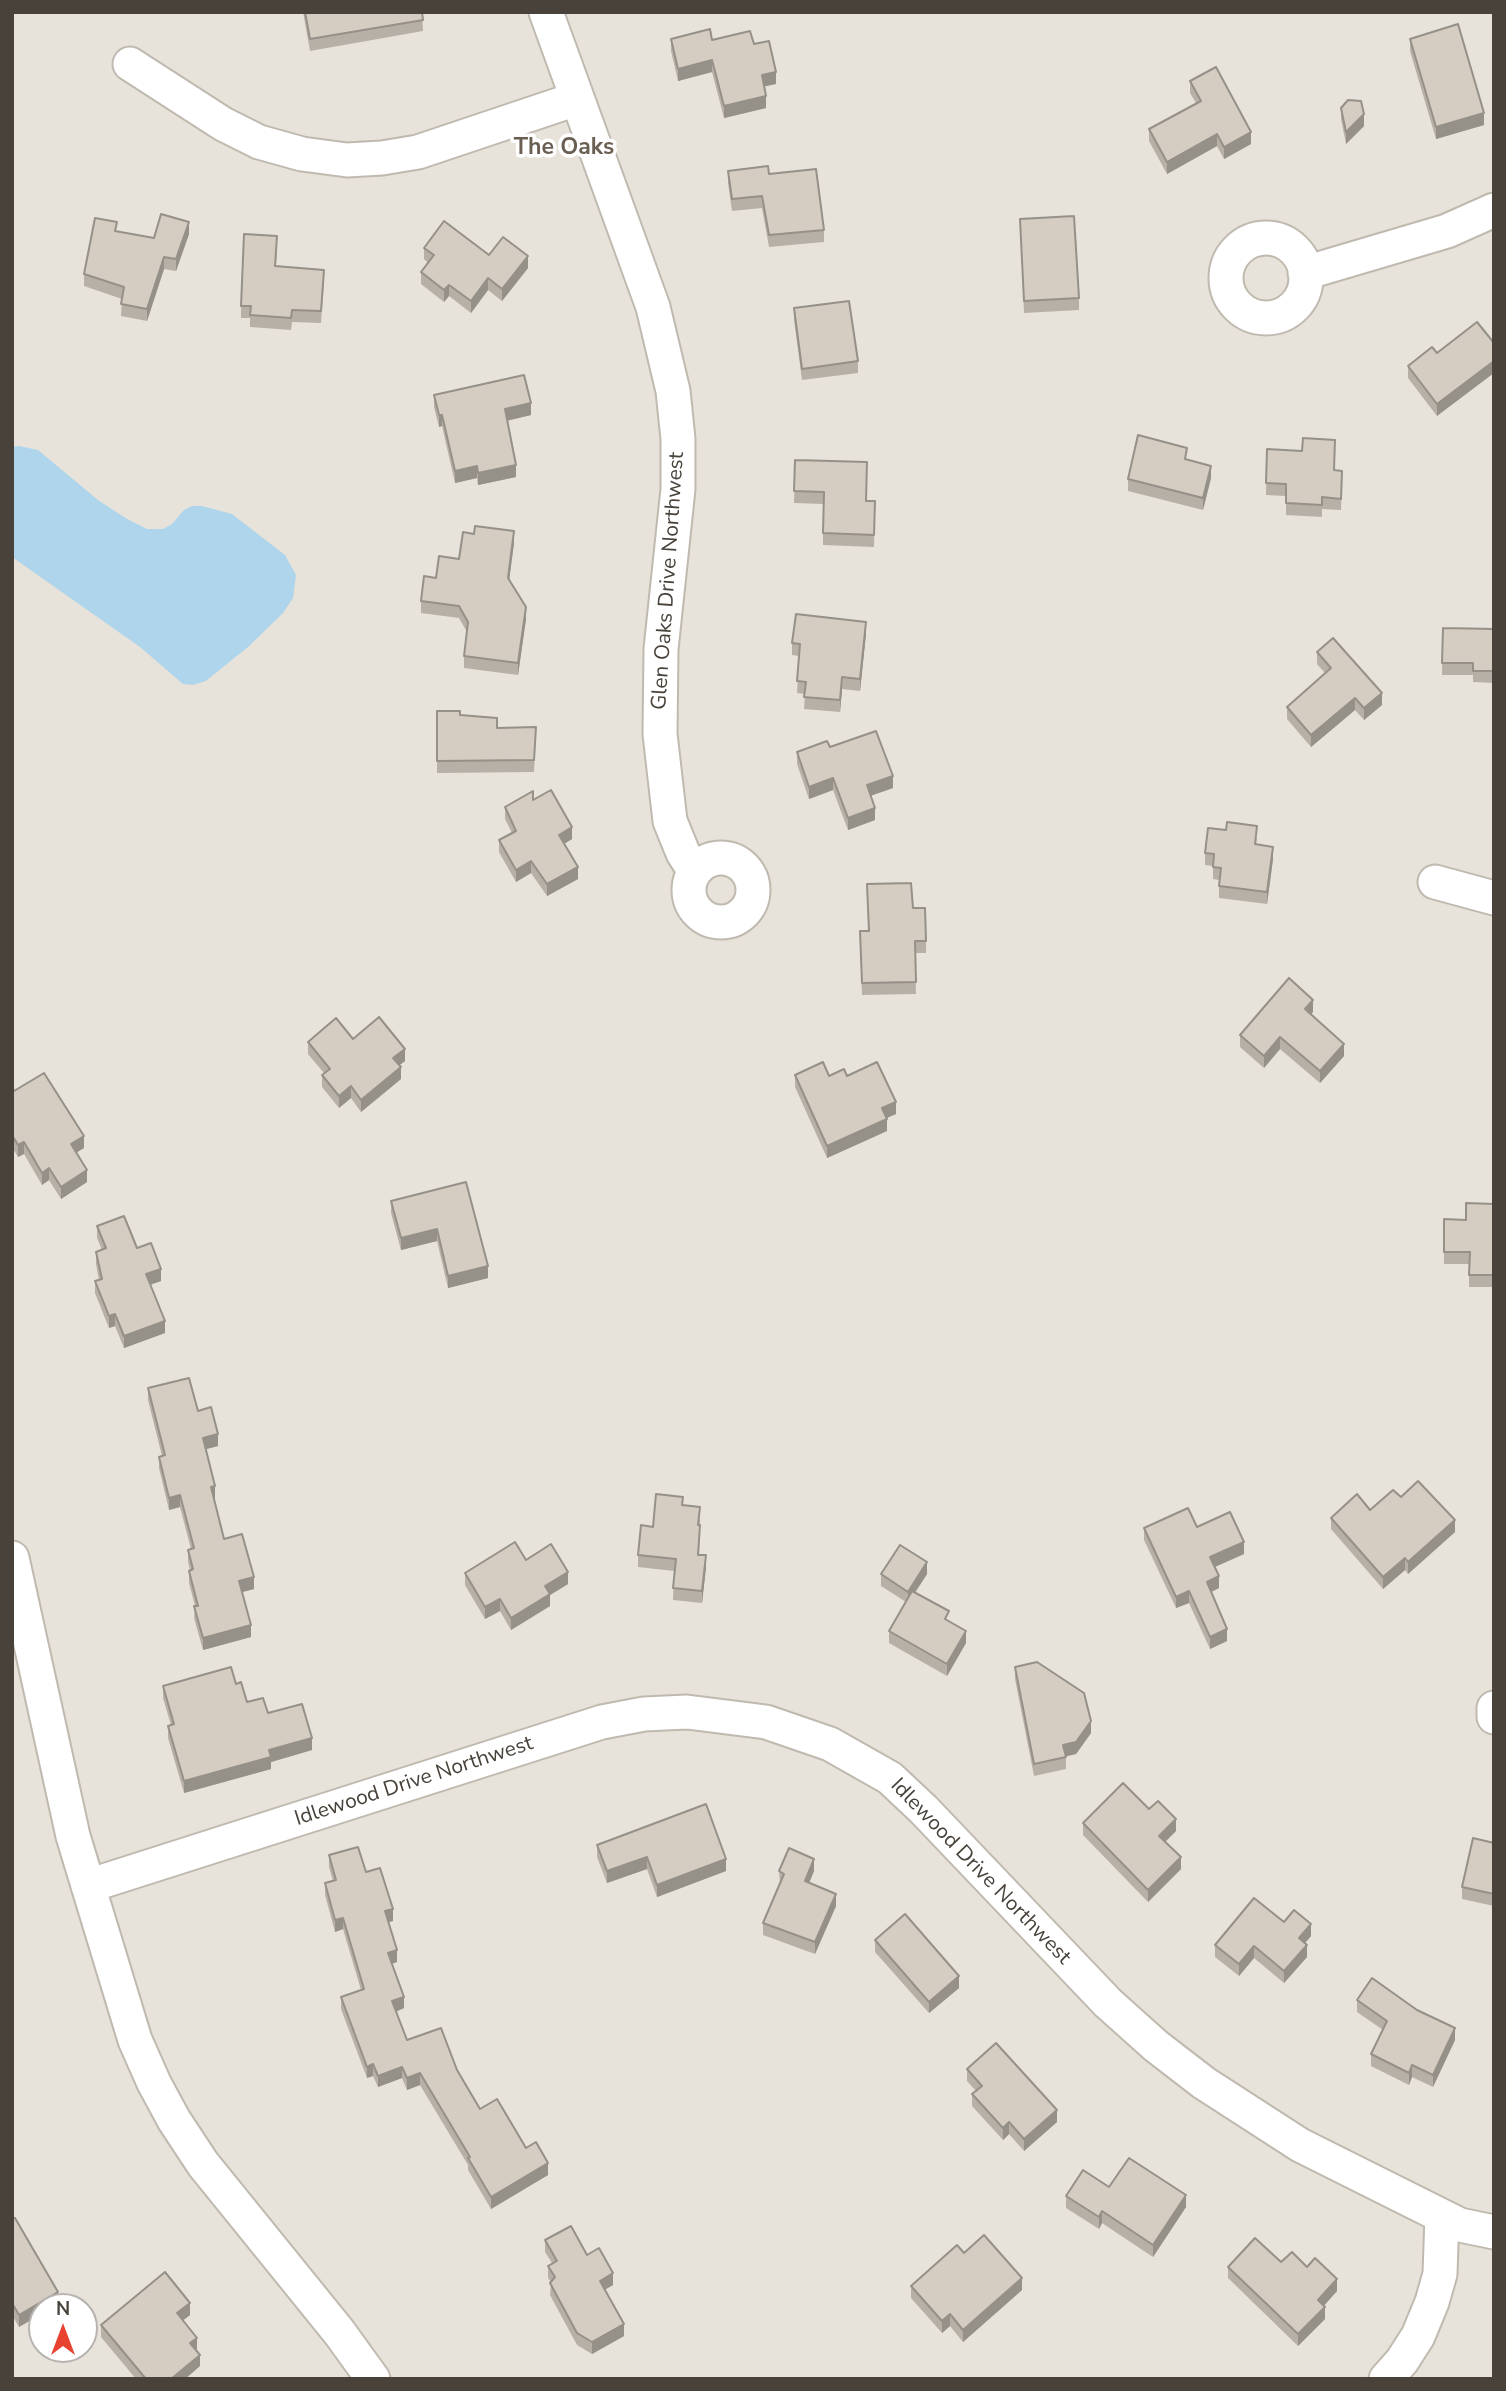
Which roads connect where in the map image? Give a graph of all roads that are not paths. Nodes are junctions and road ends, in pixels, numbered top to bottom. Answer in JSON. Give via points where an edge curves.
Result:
{"nodes":[{"id":1,"x":546,"y":12,"type":"edge"},
{"id":2,"x":130,"y":64,"type":"dead end"},
{"id":3,"x":576,"y":99,"type":"junction"},
{"id":4,"x":1494,"y":210,"type":"edge"},
{"id":5,"x":1305,"y":272,"type":"dead end"},
{"id":6,"x":698,"y":867,"type":"dead end"},
{"id":7,"x":1435,"y":882,"type":"dead end"},
{"id":8,"x":1494,"y":898,"type":"edge"},
{"id":9,"x":12,"y":1558,"type":"edge"},
{"id":10,"x":1494,"y":1708,"type":"edge"},
{"id":11,"x":1494,"y":1717,"type":"edge"},
{"id":12,"x":88,"y":1886,"type":"junction"},
{"id":13,"x":1442,"y":2216,"type":"junction"},
{"id":14,"x":1494,"y":2232,"type":"edge"},
{"id":15,"x":373,"y":2379,"type":"edge"},
{"id":16,"x":1386,"y":2379,"type":"edge"}],
"edges":[{"from":1,"to":3,"type":"street","name":"Glen Oaks Drive Northwest"},
{"from":2,"to":3,"type":"street","via":[[259,142],[347,160],[418,152]]},
{"from":3,"to":6,"type":"street","name":"Glen Oaks Drive Northwest","via":[[653,307],[673,391],[678,489],[661,649],[660,734],[670,821],[683,853]]},
{"from":4,"to":5,"type":"street","via":[[1447,232]]},
{"from":7,"to":8,"type":"street"},
{"from":9,"to":12,"type":"street"},
{"from":10,"to":11,"type":"street"},
{"from":12,"to":13,"type":"street","name":"Idlewood Drive Northwest","via":[[602,1722],[687,1712],[766,1722],[830,1744],[890,1778],[1108,2003],[1204,2083],[1300,2145]]},
{"from":12,"to":15,"type":"street","via":[[135,2040],[174,2120]]},
{"from":13,"to":14,"type":"street","name":"Idlewood Drive Northwest"},
{"from":13,"to":16,"type":"street","via":[[1440,2274],[1432,2302],[1418,2336]]}]}
